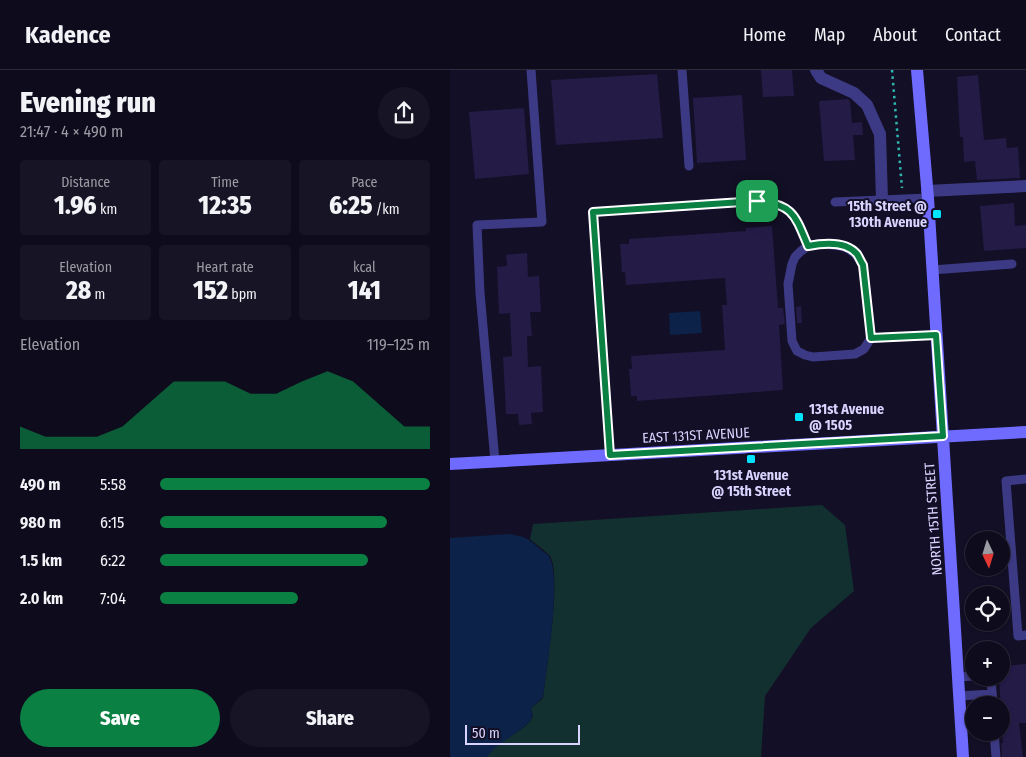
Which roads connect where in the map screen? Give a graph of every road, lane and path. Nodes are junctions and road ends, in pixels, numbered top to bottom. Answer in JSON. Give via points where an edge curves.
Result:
{"nodes":[{"id":1,"x":531,"y":70,"type":"edge"},
{"id":2,"x":682,"y":70,"type":"edge"},
{"id":3,"x":816,"y":70,"type":"edge"},
{"id":4,"x":892,"y":70,"type":"edge"},
{"id":5,"x":917,"y":70,"type":"edge"},
{"id":6,"x":689,"y":166,"type":"dead end"},
{"id":7,"x":1026,"y":186,"type":"edge"},
{"id":8,"x":927,"y":195,"type":"junction"},
{"id":9,"x":902,"y":199,"type":"junction"},
{"id":10,"x":882,"y":200,"type":"junction"},
{"id":11,"x":835,"y":202,"type":"dead end"},
{"id":12,"x":808,"y":246,"type":"junction"},
{"id":13,"x":1012,"y":264,"type":"dead end"},
{"id":14,"x":932,"y":270,"type":"junction"},
{"id":15,"x":936,"y":335,"type":"junction"},
{"id":16,"x":871,"y":338,"type":"junction"},
{"id":17,"x":1026,"y":432,"type":"edge"},
{"id":18,"x":943,"y":436,"type":"junction"},
{"id":19,"x":610,"y":455,"type":"junction"},
{"id":20,"x":494,"y":461,"type":"junction"},
{"id":21,"x":450,"y":464,"type":"edge"},
{"id":22,"x":1026,"y":479,"type":"edge"},
{"id":23,"x":1026,"y":635,"type":"edge"},
{"id":24,"x":958,"y":677,"type":"junction"},
{"id":25,"x":965,"y":677,"type":"edge"},
{"id":26,"x":992,"y":686,"type":"edge"},
{"id":27,"x":992,"y":694,"type":"joint"},
{"id":28,"x":959,"y":696,"type":"junction"},
{"id":29,"x":995,"y":741,"type":"edge"},
{"id":30,"x":963,"y":757,"type":"edge"},
{"id":31,"x":996,"y":757,"type":"edge"}],
"edges":[{"from":1,"to":20,"type":"lane","via":[[542,222],[477,225]]},
{"from":2,"to":6,"type":"lane"},
{"from":3,"to":10,"type":"street","via":[[822,78],[854,93],[866,106],[880,134]]},
{"from":4,"to":9,"type":"path"},
{"from":5,"to":8,"type":"street","name":"NORTH 15TH STREET"},
{"from":7,"to":8,"type":"street"},
{"from":8,"to":9,"type":"lane"},
{"from":8,"to":14,"type":"street","name":"NORTH 15TH STREET"},
{"from":9,"to":10,"type":"lane"},
{"from":10,"to":11,"type":"lane"},
{"from":12,"to":16,"type":"lane","via":[[840,245],[857,254],[863,265]]},
{"from":12,"to":16,"type":"lane","via":[[792,264],[788,284],[792,341],[797,351],[813,357],[855,354],[864,349]]},
{"from":12,"to":19,"type":"lane","via":[[791,211],[774,202],[593,212]]},
{"from":13,"to":14,"type":"lane"},
{"from":14,"to":15,"type":"street","name":"NORTH 15TH STREET"},
{"from":15,"to":16,"type":"lane"},
{"from":15,"to":18,"type":"street","name":"NORTH 15TH STREET"},
{"from":17,"to":18,"type":"street","name":"EAST 131ST AVENUE"},
{"from":18,"to":19,"type":"street","name":"EAST 131ST AVENUE"},
{"from":18,"to":24,"type":"street","name":"NORTH 15TH STREET"},
{"from":19,"to":20,"type":"street","name":"EAST 131ST AVENUE"},
{"from":20,"to":21,"type":"street","name":"EAST 131ST AVENUE"},
{"from":22,"to":23,"type":"lane","via":[[1006,481],[1018,636]]},
{"from":24,"to":25,"type":"lane"},
{"from":24,"to":28,"type":"street","name":"NORTH 15TH STREET"},
{"from":26,"to":27,"type":"lane"},
{"from":27,"to":28,"type":"lane"},
{"from":28,"to":30,"type":"street","name":"NORTH 15TH STREET"},
{"from":29,"to":31,"type":"lane"}]}
